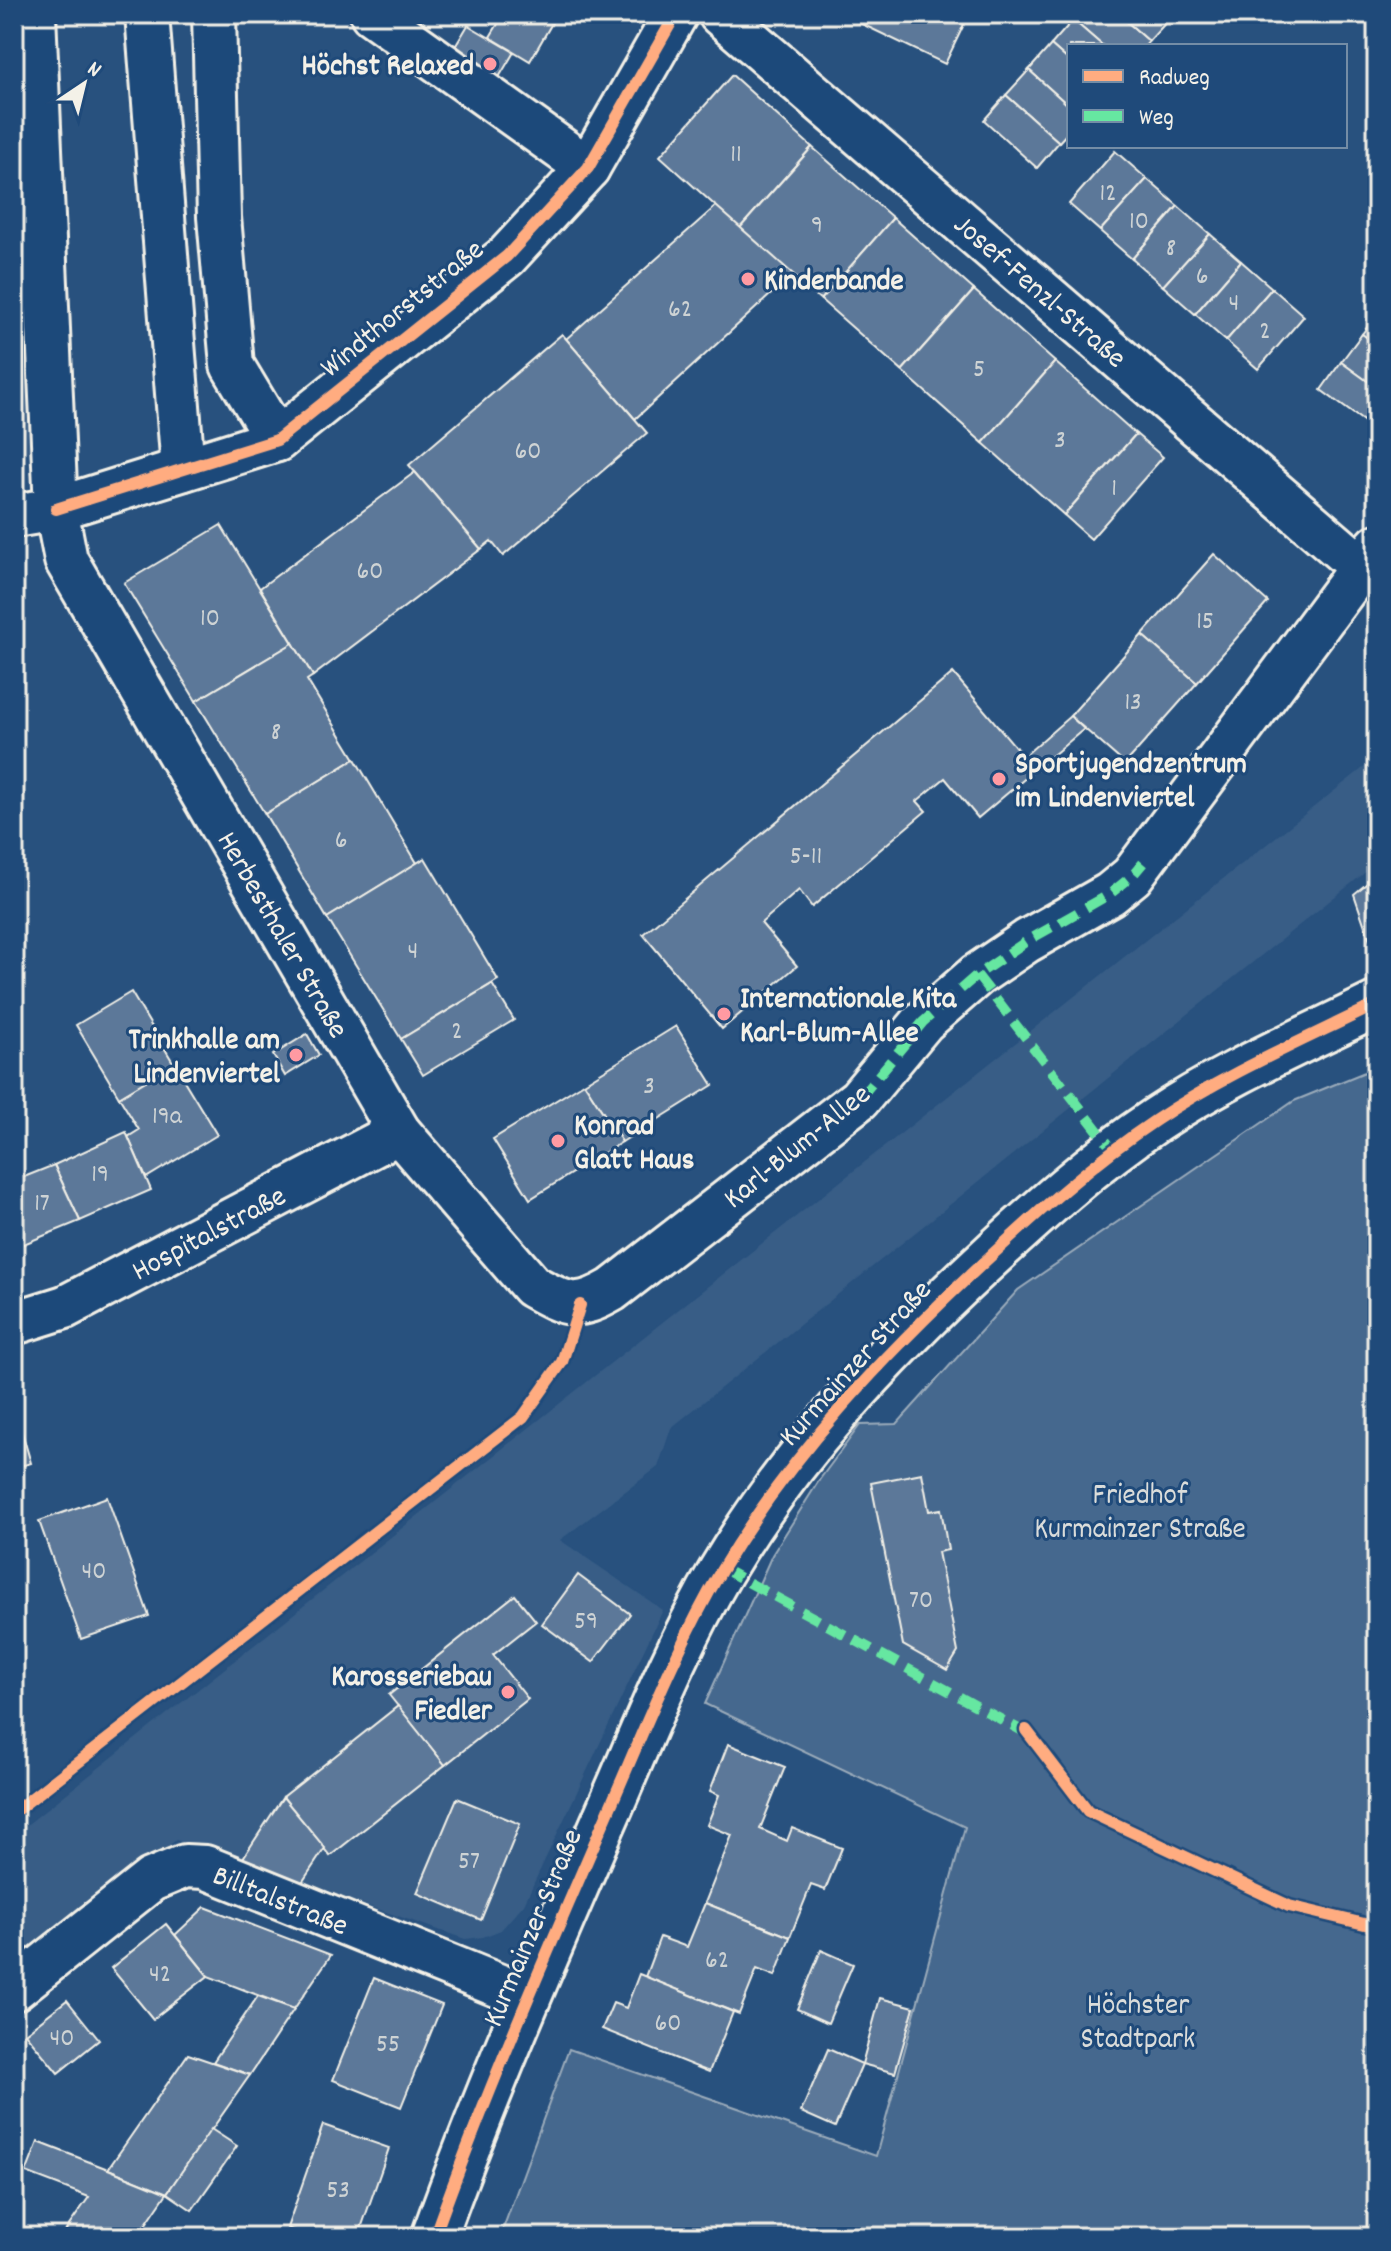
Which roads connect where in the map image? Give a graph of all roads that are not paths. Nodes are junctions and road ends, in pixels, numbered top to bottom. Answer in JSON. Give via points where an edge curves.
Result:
{"nodes":[{"id":1,"x":34,"y":14,"type":"edge"},
{"id":2,"x":147,"y":14,"type":"edge"},
{"id":3,"x":214,"y":14,"type":"edge"},
{"id":4,"x":372,"y":14,"type":"edge"},
{"id":5,"x":676,"y":14,"type":"edge"},
{"id":6,"x":720,"y":14,"type":"edge"},
{"id":7,"x":588,"y":168,"type":"junction"},
{"id":8,"x":277,"y":440,"type":"junction"},
{"id":9,"x":183,"y":469,"type":"junction"},
{"id":10,"x":56,"y":509,"type":"junction"},
{"id":11,"x":14,"y":516,"type":"edge"},
{"id":12,"x":1369,"y":556,"type":"edge"},
{"id":13,"x":1377,"y":1004,"type":"edge"},
{"id":14,"x":399,"y":1132,"type":"junction"},
{"id":15,"x":580,"y":1305,"type":"joint"},
{"id":16,"x":14,"y":1323,"type":"edge"},
{"id":17,"x":14,"y":1989,"type":"edge"},
{"id":18,"x":527,"y":1997,"type":"junction"},
{"id":19,"x":434,"y":2237,"type":"edge"}],
"edges":[{"from":1,"to":10,"type":"street","name":"Herbesthaler Straße"},
{"from":2,"to":9,"type":"street"},
{"from":3,"to":8,"type":"street","via":[[219,217],[236,332],[232,365]]},
{"from":4,"to":7,"type":"street","via":[[482,102]]},
{"from":5,"to":7,"type":"street","name":"Windthorststraße"},
{"from":6,"to":12,"type":"street","name":"Josef-Fenzl-Straße"},
{"from":7,"to":8,"type":"street","name":"Windthorststraße","via":[[507,256]]},
{"from":8,"to":9,"type":"street","name":"Windthorststraße"},
{"from":9,"to":10,"type":"street","name":"Windthorststraße"},
{"from":10,"to":11,"type":"street","name":"Windthorststraße"},
{"from":10,"to":14,"type":"street","name":"Herbesthaler Straße","via":[[66,560]]},
{"from":12,"to":15,"type":"street","name":"Karl-Blum-Allee","via":[[1132,876],[977,975],[915,1030],[859,1099],[612,1290]]},
{"from":13,"to":18,"type":"main road","name":"Kurmainzer Straße","via":[[1216,1082],[1113,1150],[949,1295],[814,1439],[722,1568],[679,1651]]},
{"from":14,"to":15,"type":"street","name":"Herbesthaler Straße","via":[[532,1286]]},
{"from":14,"to":16,"type":"street","name":"Hospitalstraße","via":[[65,1307]]},
{"from":17,"to":18,"type":"street","name":"Billtalstraße","via":[[151,1880],[185,1866],[205,1867]]},
{"from":18,"to":19,"type":"main road","name":"Kurmainzer Straße"}]}
